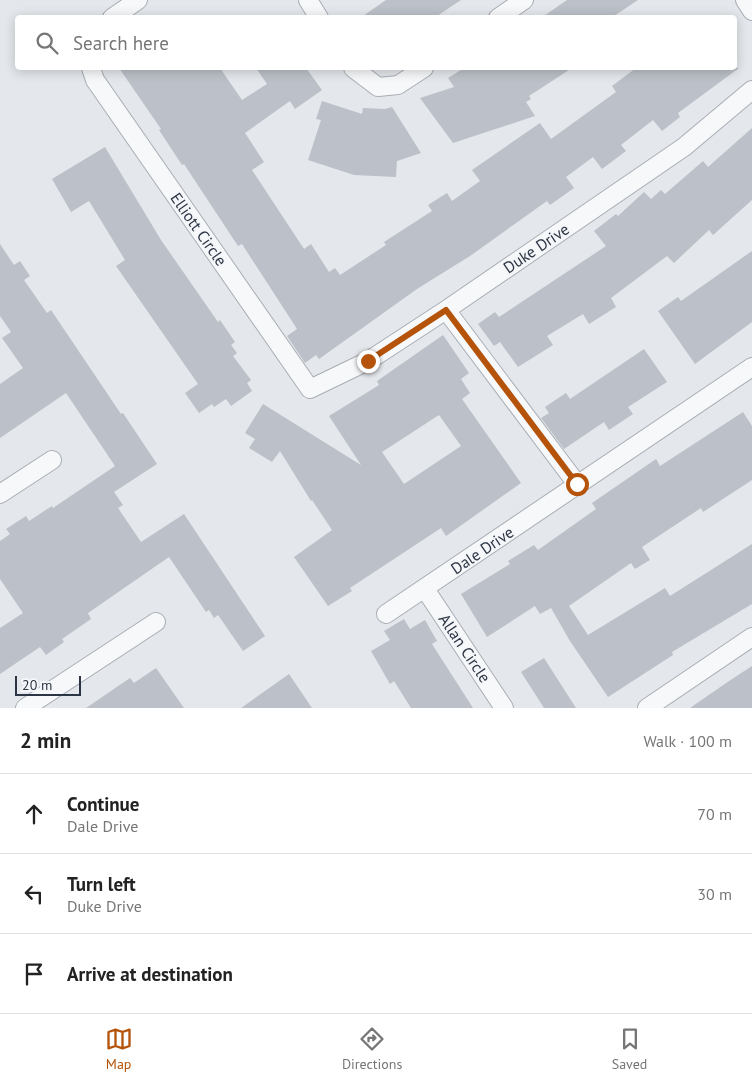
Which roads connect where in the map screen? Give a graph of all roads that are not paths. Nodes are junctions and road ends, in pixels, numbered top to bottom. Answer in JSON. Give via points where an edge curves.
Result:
{"nodes":[{"id":1,"x":138,"y":0,"type":"edge"},
{"id":2,"x":308,"y":0,"type":"edge"},
{"id":3,"x":524,"y":0,"type":"edge"},
{"id":4,"x":745,"y":0,"type":"edge"},
{"id":5,"x":752,"y":11,"type":"edge"},
{"id":6,"x":116,"y":15,"type":"edge"},
{"id":7,"x":317,"y":15,"type":"edge"},
{"id":8,"x":502,"y":15,"type":"edge"},
{"id":9,"x":92,"y":70,"type":"edge"},
{"id":10,"x":356,"y":70,"type":"edge"},
{"id":11,"x":421,"y":70,"type":"edge"},
{"id":12,"x":752,"y":90,"type":"edge"},
{"id":13,"x":446,"y":310,"type":"junction"},
{"id":14,"x":752,"y":367,"type":"edge"},
{"id":15,"x":310,"y":389,"type":"joint"},
{"id":16,"x":52,"y":460,"type":"dead end"},
{"id":17,"x":577,"y":484,"type":"junction"},
{"id":18,"x":0,"y":494,"type":"edge"},
{"id":19,"x":425,"y":589,"type":"junction"},
{"id":20,"x":386,"y":614,"type":"dead end"},
{"id":21,"x":156,"y":622,"type":"dead end"},
{"id":22,"x":752,"y":637,"type":"edge"},
{"id":23,"x":26,"y":708,"type":"edge"},
{"id":24,"x":504,"y":708,"type":"edge"},
{"id":25,"x":647,"y":708,"type":"edge"}],
"edges":[{"from":1,"to":6,"type":"street"},
{"from":2,"to":7,"type":"street"},
{"from":3,"to":8,"type":"street"},
{"from":4,"to":5,"type":"street"},
{"from":9,"to":15,"type":"street","name":"Elliott Circle","via":[[95,80]]},
{"from":10,"to":11,"type":"street","via":[[378,87],[398,85]]},
{"from":12,"to":13,"type":"street","name":"Duke Drive","via":[[684,147]]},
{"from":13,"to":15,"type":"street","name":"Duke Drive","via":[[368,361]]},
{"from":13,"to":17,"type":"street"},
{"from":14,"to":17,"type":"street","name":"Dale Drive"},
{"from":16,"to":18,"type":"street"},
{"from":17,"to":19,"type":"street","name":"Dale Drive"},
{"from":19,"to":20,"type":"street","name":"Dale Drive"},
{"from":19,"to":24,"type":"street","name":"Allan Circle"},
{"from":21,"to":23,"type":"street"},
{"from":22,"to":25,"type":"street"}]}
